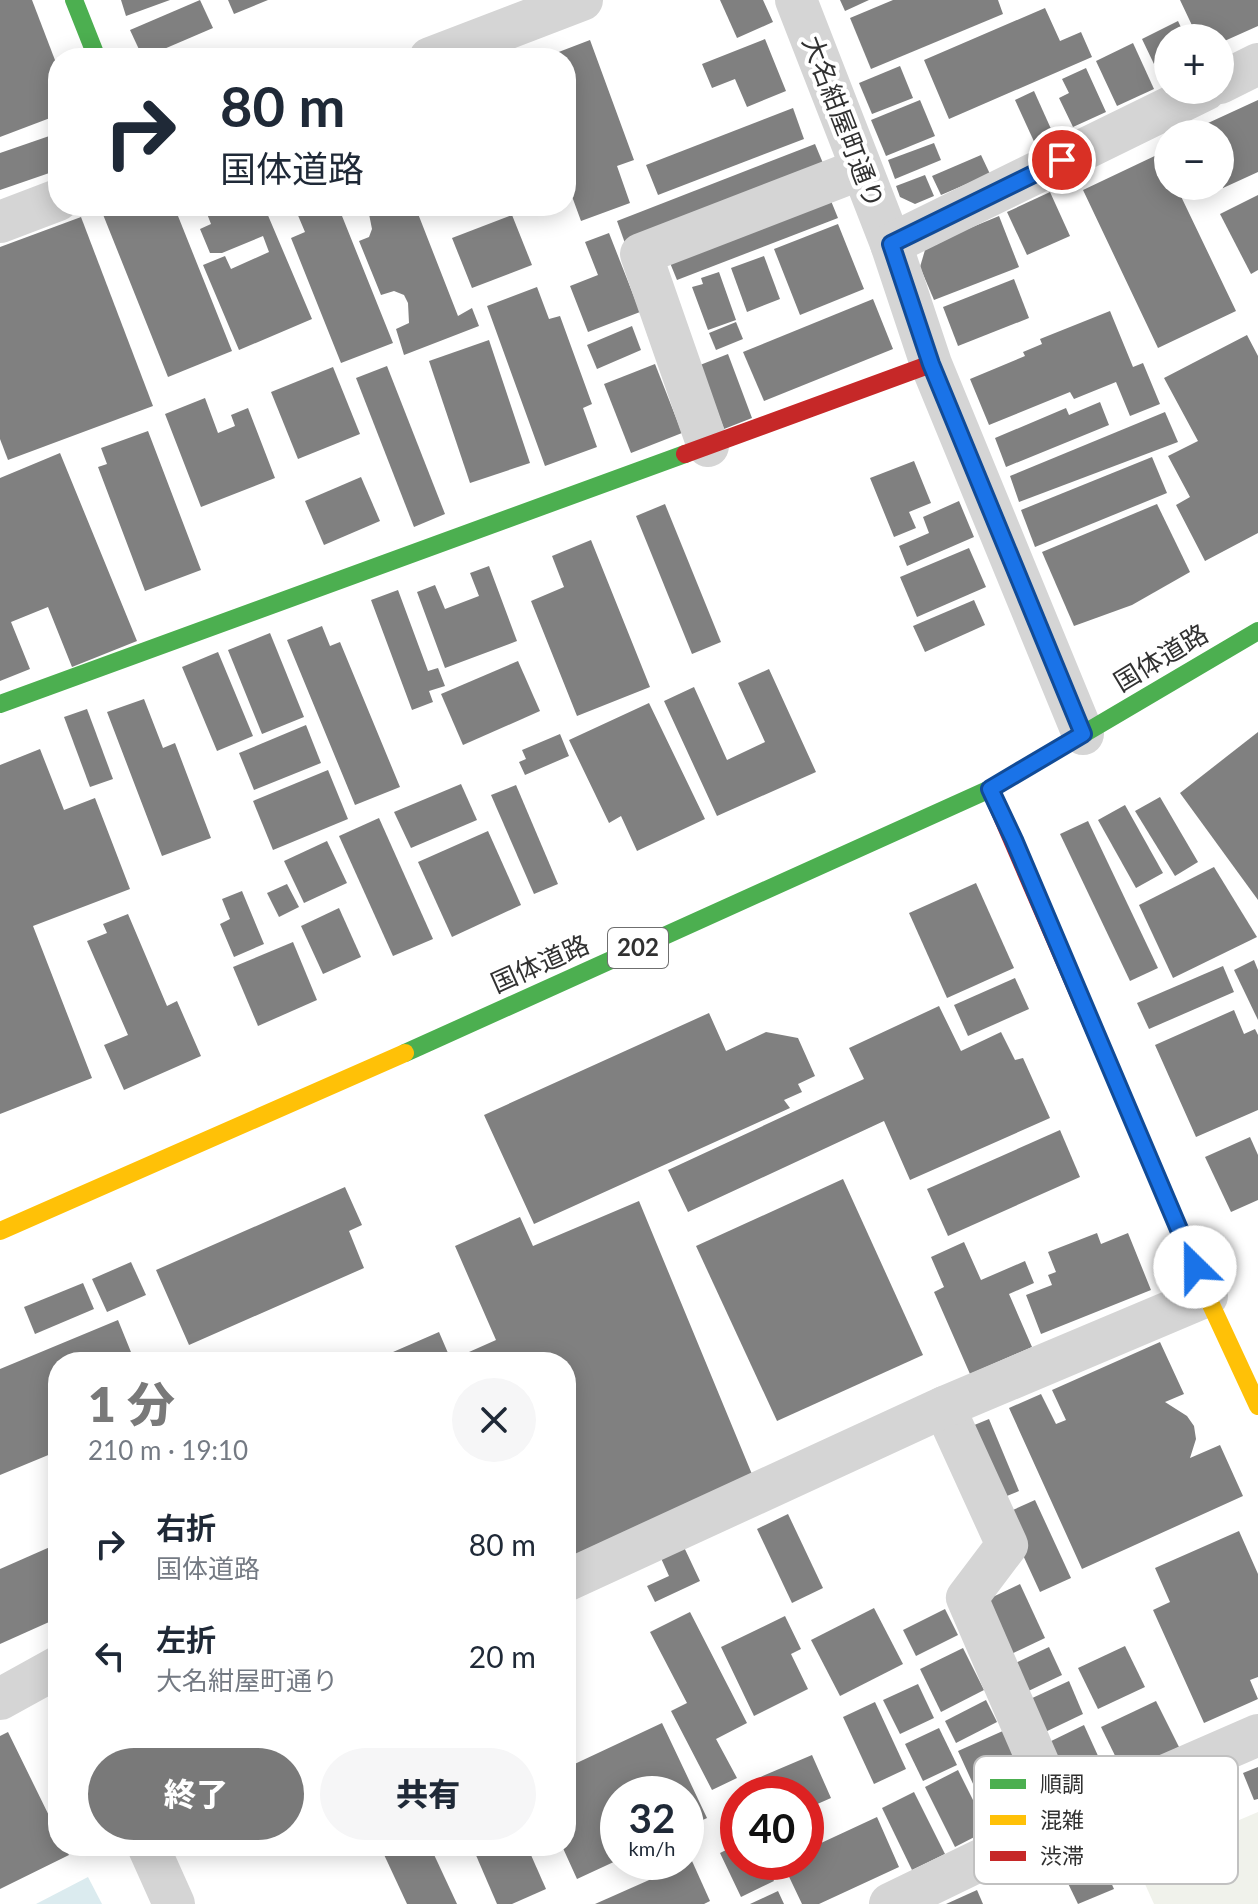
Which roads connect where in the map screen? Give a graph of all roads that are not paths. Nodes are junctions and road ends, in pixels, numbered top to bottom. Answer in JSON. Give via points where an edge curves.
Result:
{"nodes":[{"id":1,"x":74,"y":0,"type":"edge"},
{"id":2,"x":582,"y":0,"type":"edge"},
{"id":3,"x":796,"y":0,"type":"edge"},
{"id":4,"x":93,"y":48,"type":"edge"},
{"id":5,"x":456,"y":48,"type":"edge"},
{"id":6,"x":1258,"y":64,"type":"edge"},
{"id":7,"x":1234,"y":76,"type":"edge"},
{"id":8,"x":1176,"y":104,"type":"edge"},
{"id":9,"x":861,"y":169,"type":"junction"},
{"id":10,"x":48,"y":204,"type":"edge"},
{"id":11,"x":0,"y":222,"type":"edge"},
{"id":12,"x":891,"y":244,"type":"junction"},
{"id":13,"x":931,"y":364,"type":"junction"},
{"id":14,"x":708,"y":446,"type":"junction"},
{"id":15,"x":1258,"y":631,"type":"edge"},
{"id":16,"x":0,"y":704,"type":"edge"},
{"id":17,"x":1083,"y":734,"type":"junction"},
{"id":18,"x":990,"y":789,"type":"junction"},
{"id":19,"x":0,"y":1231,"type":"edge"},
{"id":20,"x":1207,"y":1296,"type":"junction"},
{"id":21,"x":1258,"y":1406,"type":"edge"},
{"id":22,"x":944,"y":1407,"type":"junction"},
{"id":23,"x":576,"y":1576,"type":"edge"},
{"id":24,"x":48,"y":1673,"type":"edge"},
{"id":25,"x":0,"y":1699,"type":"edge"},
{"id":26,"x":1258,"y":1735,"type":"edge"},
{"id":27,"x":1035,"y":1756,"type":"edge"},
{"id":28,"x":1210,"y":1756,"type":"edge"},
{"id":29,"x":152,"y":1856,"type":"edge"},
{"id":30,"x":974,"y":1863,"type":"edge"},
{"id":31,"x":174,"y":1904,"type":"edge"},
{"id":32,"x":890,"y":1904,"type":"edge"}],
"edges":[{"from":1,"to":4,"type":"main road"},
{"from":2,"to":5,"type":"street"},
{"from":3,"to":9,"type":"street","name":"大名紺屋町通り"},
{"from":6,"to":7,"type":"street"},
{"from":8,"to":12,"type":"street"},
{"from":9,"to":12,"type":"street","name":"大名紺屋町通り"},
{"from":9,"to":14,"type":"street","via":[[641,254]]},
{"from":10,"to":11,"type":"street"},
{"from":12,"to":13,"type":"street","name":"大名紺屋町通り"},
{"from":13,"to":14,"type":"main road"},
{"from":13,"to":17,"type":"street","name":"大名紺屋町通り"},
{"from":14,"to":16,"type":"main road"},
{"from":15,"to":17,"type":"main road","name":"国体道路","number":"202"},
{"from":17,"to":18,"type":"main road","name":"国体道路","number":"202"},
{"from":18,"to":19,"type":"main road","name":"国体道路","number":"202"},
{"from":18,"to":20,"type":"main road"},
{"from":20,"to":21,"type":"main road"},
{"from":20,"to":22,"type":"street"},
{"from":22,"to":23,"type":"street"},
{"from":22,"to":27,"type":"street","via":[[1007,1545],[967,1598]]},
{"from":24,"to":25,"type":"street"},
{"from":26,"to":28,"type":"street"},
{"from":29,"to":31,"type":"street"},
{"from":30,"to":32,"type":"street"}]}
